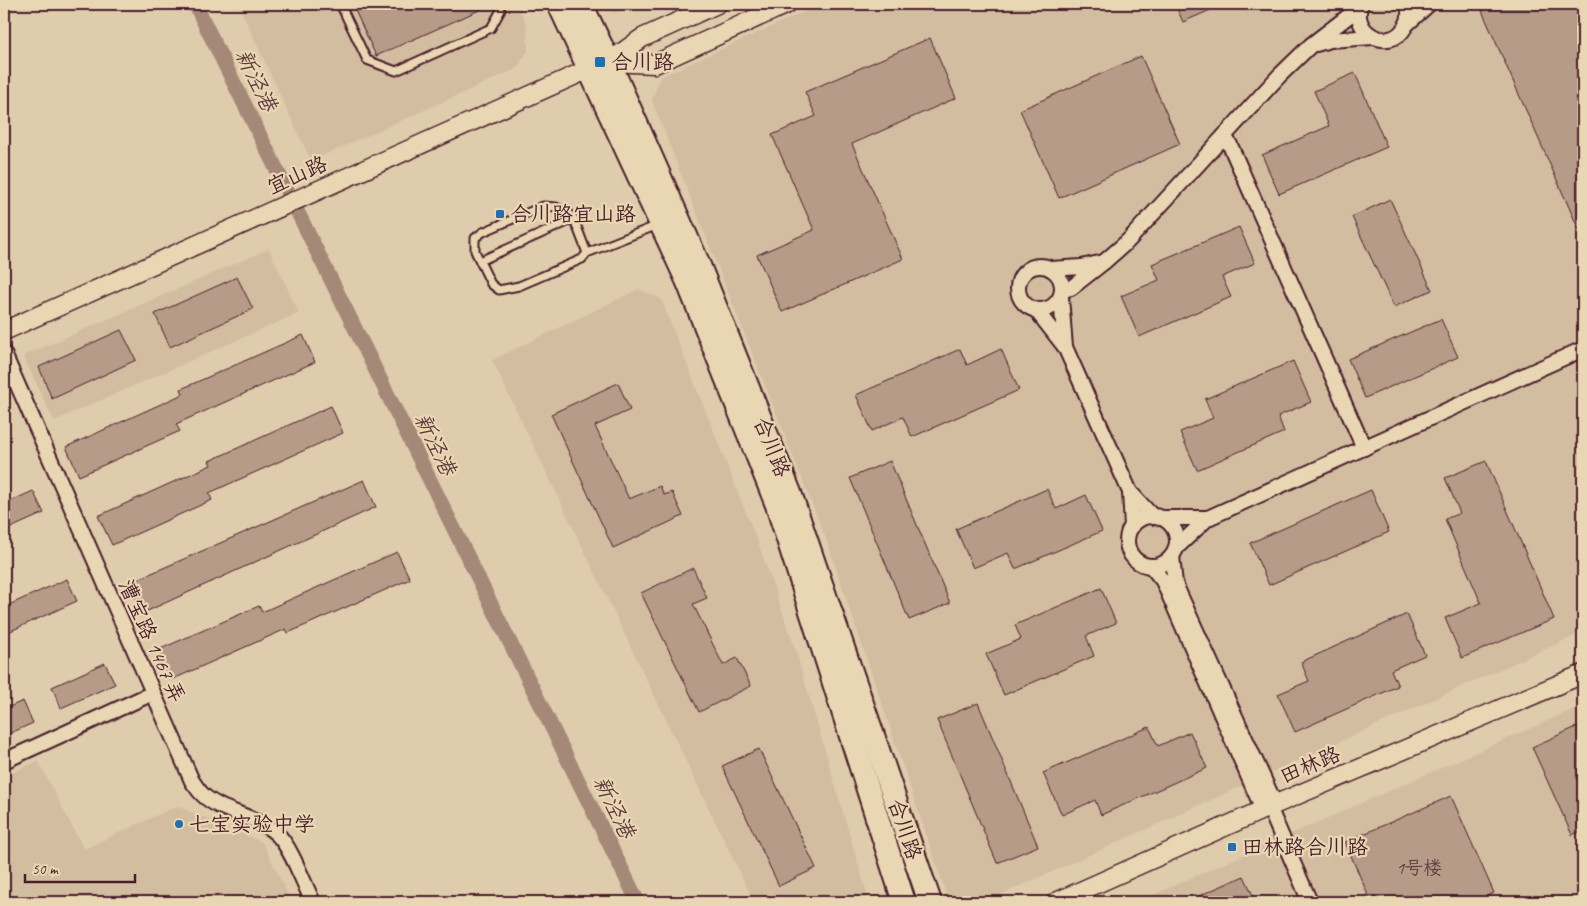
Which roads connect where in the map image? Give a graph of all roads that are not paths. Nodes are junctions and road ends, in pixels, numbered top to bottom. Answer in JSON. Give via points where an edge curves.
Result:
{"nodes":[{"id":1,"x":340,"y":4,"type":"edge"},
{"id":2,"x":498,"y":4,"type":"edge"},
{"id":3,"x":559,"y":4,"type":"edge"},
{"id":4,"x":581,"y":4,"type":"edge"},
{"id":5,"x":717,"y":4,"type":"edge"},
{"id":6,"x":787,"y":4,"type":"edge"},
{"id":7,"x":1407,"y":4,"type":"edge"},
{"id":8,"x":1429,"y":4,"type":"edge"},
{"id":9,"x":1360,"y":6,"type":"edge"},
{"id":10,"x":1408,"y":23,"type":"junction"},
{"id":11,"x":1373,"y":37,"type":"junction"},
{"id":12,"x":1311,"y":45,"type":"junction"},
{"id":13,"x":599,"y":66,"type":"junction"},
{"id":14,"x":1224,"y":136,"type":"junction"},
{"id":15,"x":574,"y":219,"type":"junction"},
{"id":16,"x":661,"y":224,"type":"junction"},
{"id":17,"x":587,"y":252,"type":"junction"},
{"id":18,"x":480,"y":260,"type":"junction"},
{"id":19,"x":1104,"y":262,"type":"junction"},
{"id":20,"x":1051,"y":269,"type":"junction"},
{"id":21,"x":1062,"y":294,"type":"junction"},
{"id":22,"x":1036,"y":310,"type":"junction"},
{"id":23,"x":4,"y":331,"type":"edge"},
{"id":24,"x":1065,"y":347,"type":"junction"},
{"id":25,"x":1583,"y":349,"type":"edge"},
{"id":26,"x":4,"y":354,"type":"edge"},
{"id":27,"x":1364,"y":448,"type":"junction"},
{"id":28,"x":1130,"y":492,"type":"junction"},
{"id":29,"x":1156,"y":517,"type":"junction"},
{"id":30,"x":1208,"y":518,"type":"junction"},
{"id":31,"x":1132,"y":526,"type":"junction"},
{"id":32,"x":1174,"y":552,"type":"junction"},
{"id":33,"x":1151,"y":566,"type":"junction"},
{"id":34,"x":1583,"y":674,"type":"edge"},
{"id":35,"x":153,"y":693,"type":"junction"},
{"id":36,"x":4,"y":761,"type":"edge"},
{"id":37,"x":1269,"y":807,"type":"junction"},
{"id":38,"x":313,"y":902,"type":"edge"},
{"id":39,"x":904,"y":902,"type":"edge"},
{"id":40,"x":930,"y":902,"type":"edge"},
{"id":41,"x":1056,"y":902,"type":"edge"},
{"id":42,"x":1310,"y":902,"type":"edge"}],
"edges":[{"from":1,"to":2,"type":"lane","via":[[367,60],[396,71],[491,28],[501,10]]},
{"from":3,"to":13,"type":"main road","name":"合川路"},
{"from":4,"to":13,"type":"main road","name":"合川路"},
{"from":5,"to":13,"type":"street","name":"宜山路","via":[[642,38]]},
{"from":6,"to":13,"type":"street","name":"宜山路","via":[[655,64]]},
{"from":7,"to":10,"type":"street"},
{"from":8,"to":10,"type":"street"},
{"from":9,"to":11,"type":"street","via":[[1358,17],[1361,25]]},
{"from":9,"to":12,"type":"street"},
{"from":10,"to":11,"type":"street","via":[[1404,30],[1390,39]]},
{"from":11,"to":12,"type":"street","via":[[1330,40]]},
{"from":12,"to":14,"type":"street"},
{"from":13,"to":16,"type":"main road","name":"合川路"},
{"from":13,"to":23,"type":"street","name":"宜山路"},
{"from":13,"to":40,"type":"main road","name":"合川路","via":[[698,263],[790,493]]},
{"from":14,"to":19,"type":"street"},
{"from":14,"to":27,"type":"street"},
{"from":15,"to":17,"type":"lane"},
{"from":15,"to":18,"type":"lane"},
{"from":15,"to":18,"type":"lane","via":[[556,207],[543,206],[482,232],[475,238],[475,251]]},
{"from":16,"to":17,"type":"lane"},
{"from":16,"to":39,"type":"main road","name":"合川路","via":[[687,280],[777,505]]},
{"from":17,"to":18,"type":"lane","via":[[582,259],[519,286],[499,290],[490,284]]},
{"from":19,"to":20,"type":"street"},
{"from":19,"to":21,"type":"street"},
{"from":20,"to":21,"type":"street","via":[[1059,276]]},
{"from":20,"to":22,"type":"street","via":[[1032,267],[1018,283],[1024,303]]},
{"from":21,"to":22,"type":"street","via":[[1050,308]]},
{"from":21,"to":24,"type":"street"},
{"from":22,"to":24,"type":"street"},
{"from":24,"to":28,"type":"street"},
{"from":25,"to":27,"type":"street"},
{"from":26,"to":35,"type":"street","name":"漕宝路 1467 弄"},
{"from":27,"to":30,"type":"street"},
{"from":28,"to":29,"type":"street"},
{"from":28,"to":31,"type":"street"},
{"from":29,"to":30,"type":"street"},
{"from":29,"to":31,"type":"street","via":[[1142,519]]},
{"from":29,"to":32,"type":"street","via":[[1171,526],[1175,533]]},
{"from":30,"to":32,"type":"street"},
{"from":31,"to":33,"type":"street","via":[[1127,538],[1130,554],[1143,565]]},
{"from":32,"to":33,"type":"street","via":[[1159,565]]},
{"from":32,"to":37,"type":"street","via":[[1175,584]]},
{"from":33,"to":37,"type":"street","via":[[1163,581]]},
{"from":34,"to":37,"type":"street","name":"田林路"},
{"from":35,"to":36,"type":"street"},
{"from":35,"to":38,"type":"street","name":"漕宝路 1467 弄","via":[[192,781],[215,802],[264,824],[278,834]]},
{"from":37,"to":41,"type":"street","name":"田林路"},
{"from":37,"to":42,"type":"street"}]}
